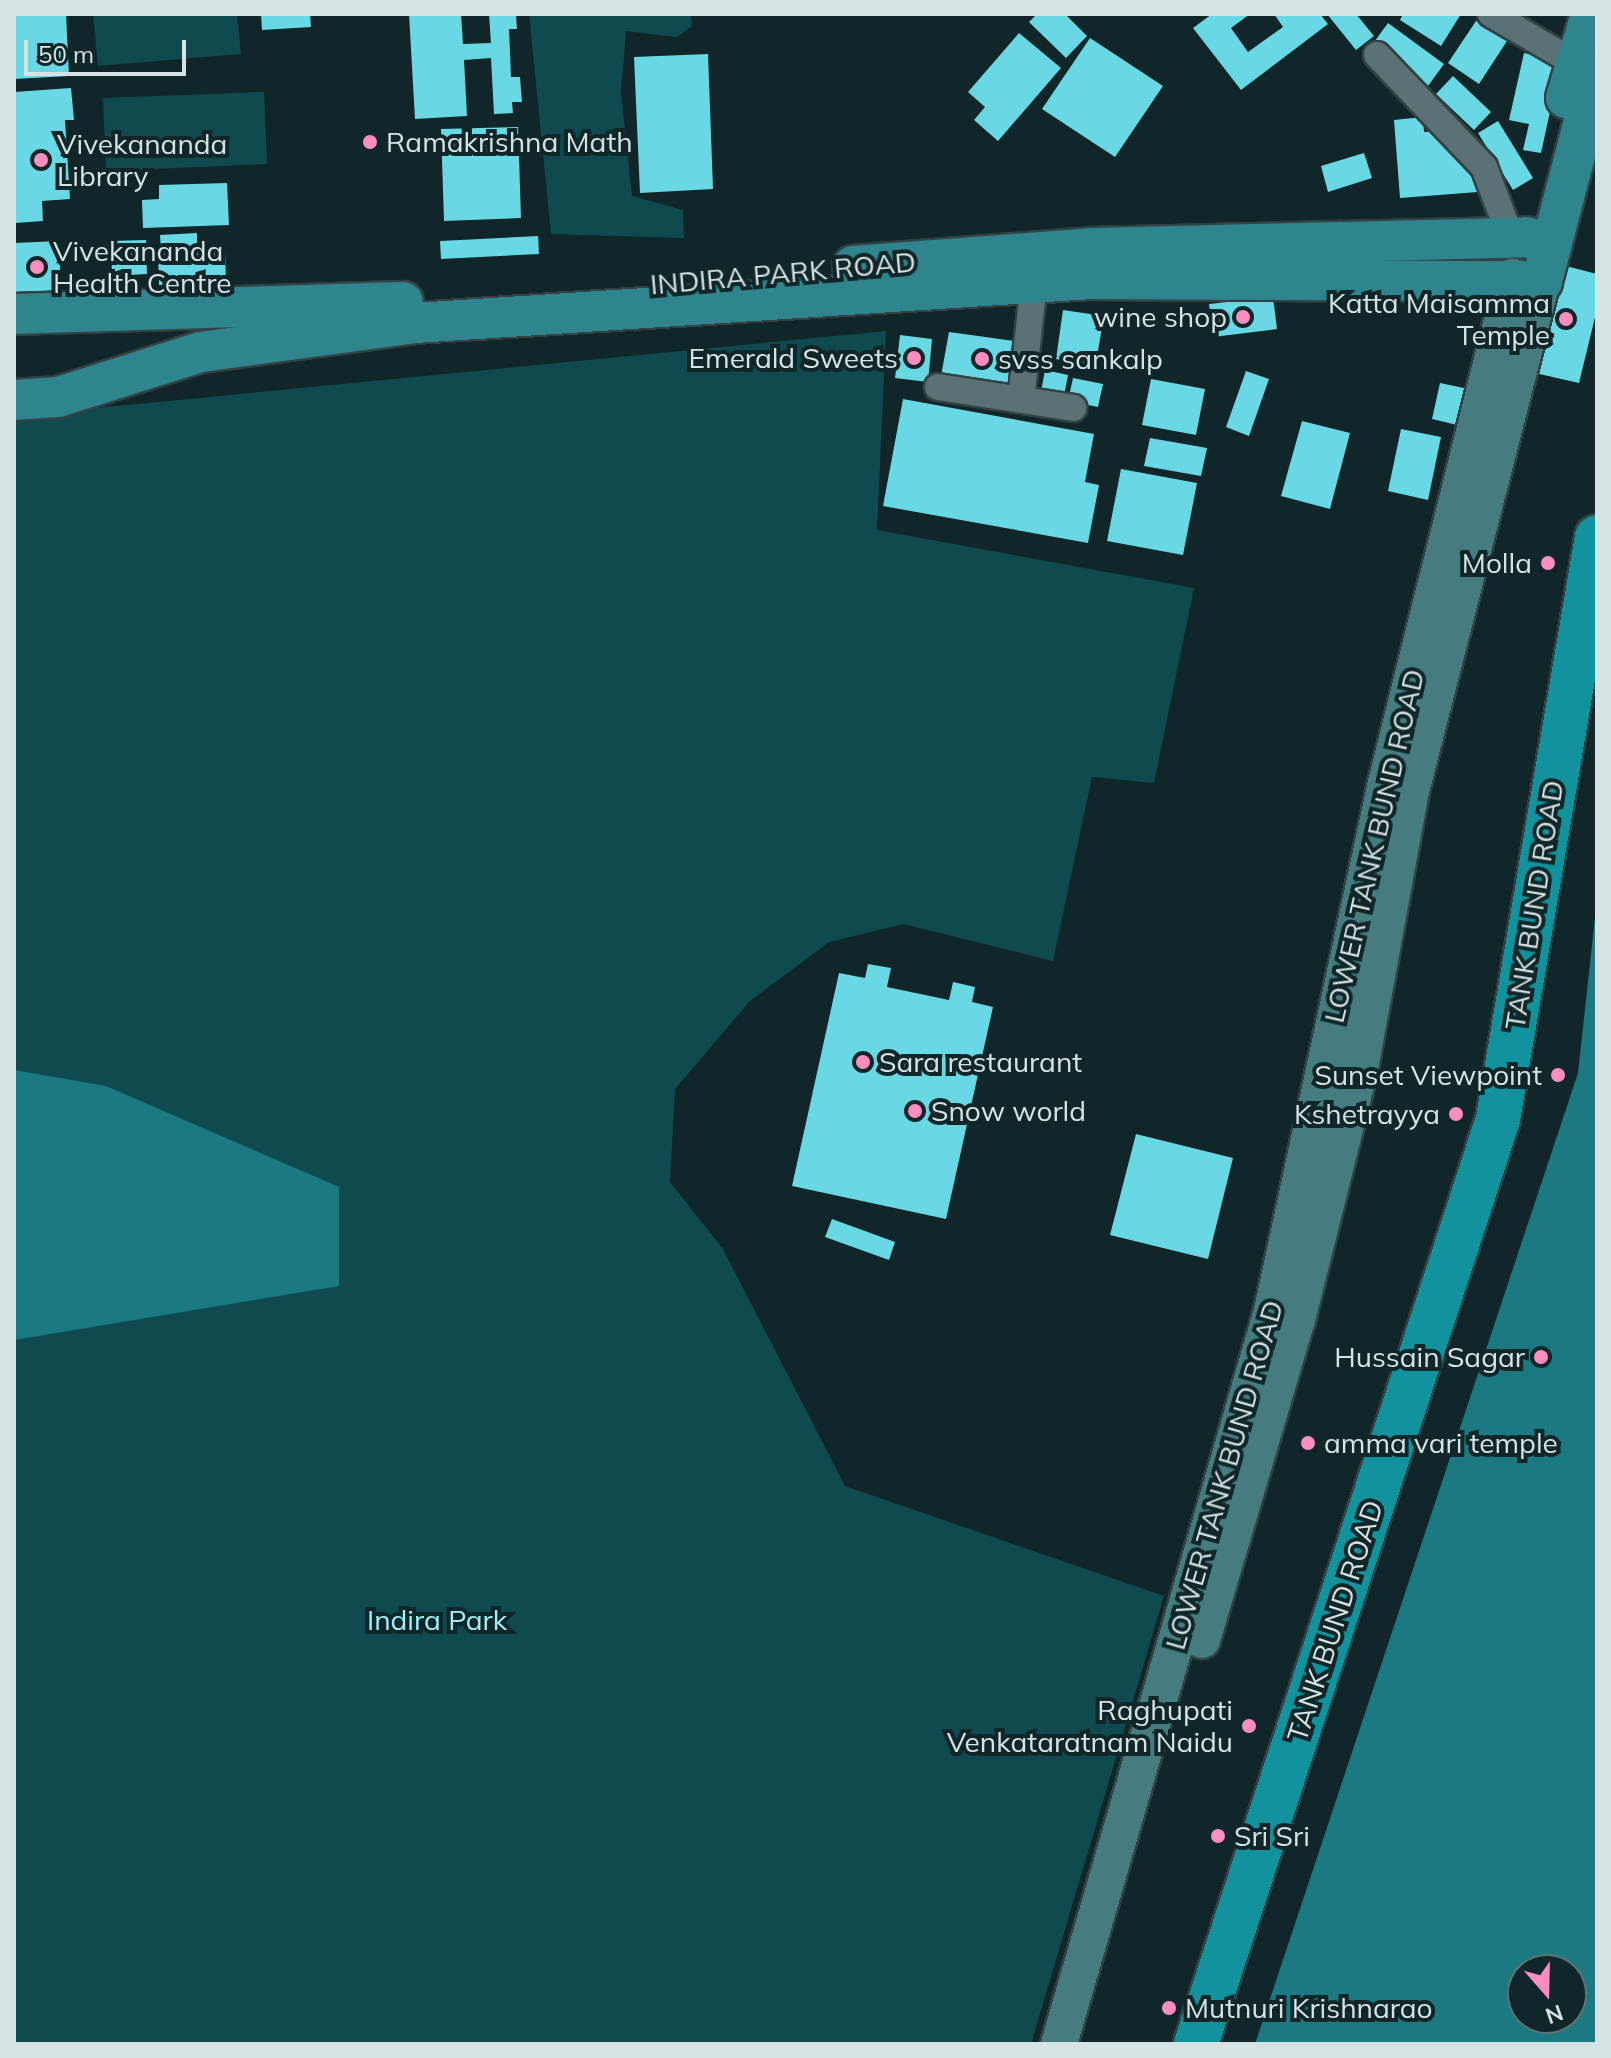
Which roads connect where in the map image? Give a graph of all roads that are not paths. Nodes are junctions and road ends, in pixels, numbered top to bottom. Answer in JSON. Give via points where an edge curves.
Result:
{"nodes":[{"id":1,"x":1491,"y":14,"type":"edge"},
{"id":2,"x":1590,"y":16,"type":"edge"},
{"id":3,"x":1377,"y":55,"type":"dead end"},
{"id":4,"x":1588,"y":78,"type":"edge"},
{"id":5,"x":1529,"y":255,"type":"junction"},
{"id":6,"x":1034,"y":283,"type":"junction"},
{"id":7,"x":77,"y":311,"type":"junction"},
{"id":8,"x":14,"y":314,"type":"edge"},
{"id":9,"x":14,"y":342,"type":"edge"},
{"id":10,"x":14,"y":384,"type":"edge"},
{"id":11,"x":938,"y":387,"type":"dead end"},
{"id":12,"x":58,"y":397,"type":"junction"},
{"id":13,"x":14,"y":400,"type":"edge"},
{"id":14,"x":1021,"y":400,"type":"junction"},
{"id":15,"x":1073,"y":408,"type":"dead end"},
{"id":16,"x":1597,"y":537,"type":"edge"},
{"id":17,"x":1597,"y":649,"type":"edge"},
{"id":18,"x":1059,"y":2044,"type":"edge"},
{"id":19,"x":1082,"y":2044,"type":"edge"},
{"id":20,"x":1196,"y":2044,"type":"edge"},
{"id":21,"x":1217,"y":2044,"type":"edge"}],
"edges":[{"from":1,"to":4,"type":"street"},
{"from":2,"to":4,"type":"main road","name":"LOWER TANK BUND ROAD"},
{"from":3,"to":5,"type":"street","via":[[1484,167]]},
{"from":4,"to":5,"type":"main road","name":"LOWER TANK BUND ROAD"},
{"from":5,"to":6,"type":"main road","name":"INDIRA PARK ROAD"},
{"from":5,"to":7,"type":"main road","name":"INDIRA PARK ROAD","via":[[1091,248],[588,291]]},
{"from":5,"to":18,"type":"main road","name":"LOWER TANK BUND ROAD","via":[[1389,769],[1272,1311]]},
{"from":5,"to":19,"type":"main road","name":"LOWER TANK BUND ROAD","via":[[1411,791],[1359,1074],[1297,1320]]},
{"from":6,"to":12,"type":"main road","name":"INDIRA PARK ROAD","via":[[415,323],[201,352]]},
{"from":6,"to":14,"type":"street"},
{"from":7,"to":8,"type":"main road","name":"INDIRA PARK ROAD"},
{"from":7,"to":9,"type":"main road"},
{"from":10,"to":12,"type":"main road"},
{"from":11,"to":14,"type":"street"},
{"from":12,"to":13,"type":"main road","name":"INDIRA PARK ROAD"},
{"from":14,"to":15,"type":"street"},
{"from":16,"to":20,"type":"highway","name":"TANK BUND ROAD","via":[[1498,1119]]},
{"from":17,"to":21,"type":"highway","via":[[1541,1039],[1520,1126]]}]}
